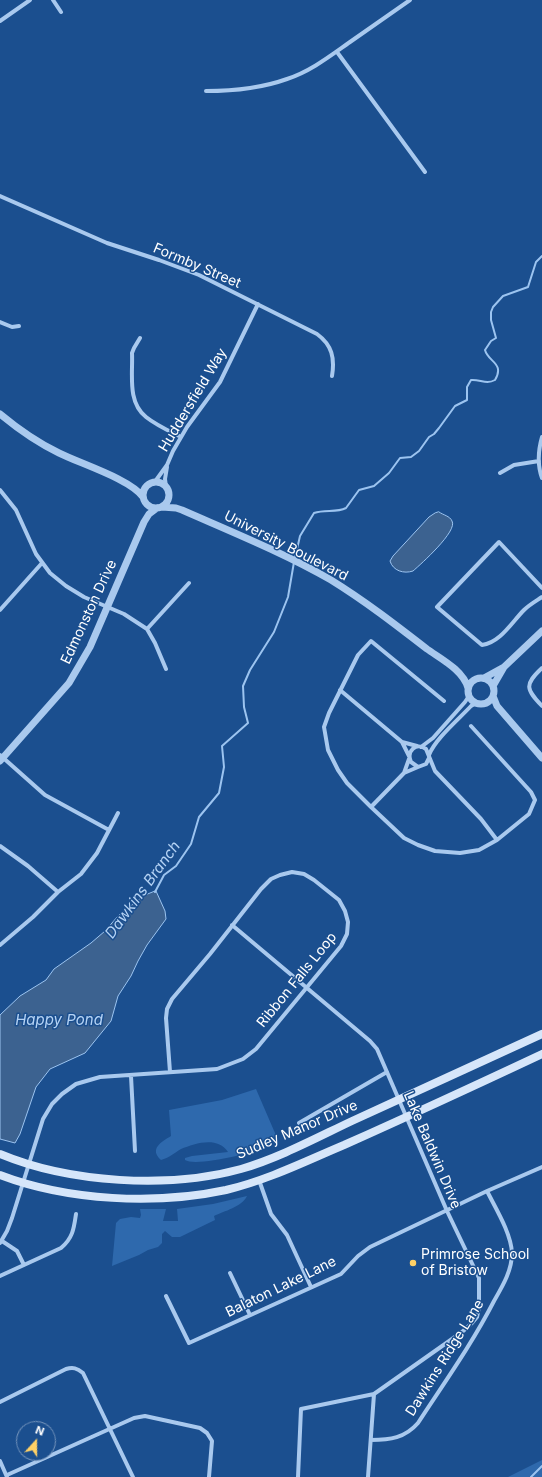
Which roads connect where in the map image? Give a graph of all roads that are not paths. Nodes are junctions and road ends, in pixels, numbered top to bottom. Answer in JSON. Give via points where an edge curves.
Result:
{"nodes":[{"id":1,"x":30,"y":0,"type":"edge"},
{"id":2,"x":53,"y":0,"type":"edge"},
{"id":3,"x":410,"y":0,"type":"edge"},
{"id":4,"x":61,"y":12,"type":"dead end"},
{"id":5,"x":0,"y":21,"type":"edge"},
{"id":6,"x":337,"y":52,"type":"junction"},
{"id":7,"x":206,"y":91,"type":"dead end"},
{"id":8,"x":425,"y":172,"type":"dead end"},
{"id":9,"x":0,"y":196,"type":"edge"},
{"id":10,"x":258,"y":304,"type":"junction"},
{"id":11,"x":0,"y":322,"type":"edge"},
{"id":12,"x":19,"y":326,"type":"dead end"},
{"id":13,"x":140,"y":338,"type":"dead end"},
{"id":14,"x":332,"y":376,"type":"dead end"},
{"id":15,"x":0,"y":414,"type":"edge"},
{"id":16,"x":181,"y":437,"type":"junction"},
{"id":17,"x":542,"y":437,"type":"edge"},
{"id":18,"x":539,"y":461,"type":"junction"},
{"id":19,"x":168,"y":465,"type":"junction"},
{"id":20,"x":500,"y":473,"type":"dead end"},
{"id":21,"x":542,"y":478,"type":"edge"},
{"id":22,"x":126,"y":483,"type":"junction"},
{"id":23,"x":152,"y":484,"type":"junction"},
{"id":24,"x":166,"y":487,"type":"junction"},
{"id":25,"x":0,"y":490,"type":"edge"},
{"id":26,"x":169,"y":496,"type":"junction"},
{"id":27,"x":144,"y":500,"type":"junction"},
{"id":28,"x":159,"y":508,"type":"junction"},
{"id":29,"x":182,"y":510,"type":"junction"},
{"id":30,"x":144,"y":522,"type":"junction"},
{"id":31,"x":42,"y":563,"type":"junction"},
{"id":32,"x":189,"y":583,"type":"dead end"},
{"id":33,"x":542,"y":588,"type":"edge"},
{"id":34,"x":542,"y":597,"type":"edge"},
{"id":35,"x":107,"y":606,"type":"junction"},
{"id":36,"x":0,"y":610,"type":"edge"},
{"id":37,"x":147,"y":629,"type":"junction"},
{"id":38,"x":542,"y":631,"type":"edge"},
{"id":39,"x":504,"y":667,"type":"junction"},
{"id":40,"x":166,"y":668,"type":"dead end"},
{"id":41,"x":453,"y":668,"type":"junction"},
{"id":42,"x":542,"y":668,"type":"edge"},
{"id":43,"x":481,"y":678,"type":"junction"},
{"id":44,"x":493,"y":686,"type":"junction"},
{"id":45,"x":468,"y":688,"type":"junction"},
{"id":46,"x":340,"y":690,"type":"junction"},
{"id":47,"x":469,"y":696,"type":"junction"},
{"id":48,"x":493,"y":696,"type":"junction"},
{"id":49,"x":444,"y":701,"type":"dead end"},
{"id":50,"x":479,"y":704,"type":"junction"},
{"id":51,"x":542,"y":706,"type":"edge"},
{"id":52,"x":471,"y":726,"type":"dead end"},
{"id":53,"x":514,"y":727,"type":"junction"},
{"id":54,"x":402,"y":742,"type":"junction"},
{"id":55,"x":419,"y":746,"type":"junction"},
{"id":56,"x":429,"y":757,"type":"junction"},
{"id":57,"x":1,"y":758,"type":"edge"},
{"id":58,"x":409,"y":758,"type":"junction"},
{"id":59,"x":542,"y":758,"type":"edge"},
{"id":60,"x":420,"y":766,"type":"junction"},
{"id":61,"x":435,"y":771,"type":"junction"},
{"id":62,"x":404,"y":773,"type":"junction"},
{"id":63,"x":371,"y":807,"type":"junction"},
{"id":64,"x":118,"y":813,"type":"dead end"},
{"id":65,"x":109,"y":830,"type":"junction"},
{"id":66,"x":497,"y":840,"type":"junction"},
{"id":67,"x":0,"y":846,"type":"edge"},
{"id":68,"x":58,"y":892,"type":"junction"},
{"id":69,"x":232,"y":925,"type":"junction"},
{"id":70,"x":0,"y":946,"type":"edge"},
{"id":71,"x":306,"y":988,"type":"junction"},
{"id":72,"x":542,"y":1034,"type":"edge"},
{"id":73,"x":542,"y":1054,"type":"edge"},
{"id":74,"x":170,"y":1072,"type":"junction"},
{"id":75,"x":387,"y":1072,"type":"junction"},
{"id":76,"x":131,"y":1076,"type":"junction"},
{"id":77,"x":399,"y":1100,"type":"junction"},
{"id":78,"x":407,"y":1117,"type":"junction"},
{"id":79,"x":299,"y":1123,"type":"dead end"},
{"id":80,"x":135,"y":1151,"type":"dead end"},
{"id":81,"x":0,"y":1154,"type":"edge"},
{"id":82,"x":28,"y":1164,"type":"junction"},
{"id":83,"x":542,"y":1167,"type":"edge"},
{"id":84,"x":0,"y":1175,"type":"edge"},
{"id":85,"x":259,"y":1180,"type":"junction"},
{"id":86,"x":22,"y":1182,"type":"junction"},
{"id":87,"x":487,"y":1191,"type":"junction"},
{"id":88,"x":447,"y":1211,"type":"junction"},
{"id":89,"x":76,"y":1214,"type":"dead end"},
{"id":90,"x":1,"y":1242,"type":"edge"},
{"id":91,"x":24,"y":1264,"type":"junction"},
{"id":92,"x":230,"y":1273,"type":"dead end"},
{"id":93,"x":0,"y":1276,"type":"edge"},
{"id":94,"x":311,"y":1287,"type":"junction"},
{"id":95,"x":166,"y":1296,"type":"dead end"},
{"id":96,"x":250,"y":1314,"type":"junction"},
{"id":97,"x":374,"y":1394,"type":"junction"},
{"id":98,"x":0,"y":1402,"type":"edge"},
{"id":99,"x":110,"y":1429,"type":"junction"},
{"id":100,"x":371,"y":1440,"type":"junction"},
{"id":101,"x":0,"y":1461,"type":"edge"},
{"id":102,"x":7,"y":1476,"type":"edge"},
{"id":103,"x":133,"y":1477,"type":"edge"},
{"id":104,"x":209,"y":1477,"type":"edge"},
{"id":105,"x":298,"y":1477,"type":"edge"},
{"id":106,"x":368,"y":1477,"type":"edge"}],
"edges":[{"from":1,"to":5,"type":"street"},
{"from":2,"to":4,"type":"street"},
{"from":3,"to":6,"type":"street"},
{"from":6,"to":7,"type":"street","via":[[287,79],[250,87]]},
{"from":6,"to":8,"type":"street"},
{"from":9,"to":10,"type":"street","name":"Formby Street","via":[[107,243],[199,275]]},
{"from":10,"to":14,"type":"street","name":"Formby Street","via":[[322,338],[333,355]]},
{"from":10,"to":16,"type":"street","name":"Huddersfield Way","via":[[220,382]]},
{"from":11,"to":12,"type":"street","via":[[12,327]]},
{"from":13,"to":16,"type":"street","via":[[132,353],[133,391],[137,406],[146,418]]},
{"from":15,"to":22,"type":"street","via":[[48,447]]},
{"from":16,"to":19,"type":"street","name":"Huddersfield Way"},
{"from":17,"to":18,"type":"street"},
{"from":18,"to":20,"type":"street","via":[[514,464]]},
{"from":18,"to":21,"type":"street"},
{"from":19,"to":23,"type":"street","name":"Huddersfield Way"},
{"from":19,"to":24,"type":"street","name":"Huddersfield Way"},
{"from":22,"to":23,"type":"street","via":[[138,486]]},
{"from":22,"to":27,"type":"street","via":[[137,490]]},
{"from":23,"to":24,"type":"street","via":[[161,483]]},
{"from":23,"to":27,"type":"street","via":[[144,491]]},
{"from":24,"to":26,"type":"street"},
{"from":25,"to":31,"type":"street","via":[[16,510]]},
{"from":26,"to":28,"type":"street","via":[[167,504]]},
{"from":26,"to":29,"type":"street","name":"University Boulevard"},
{"from":27,"to":28,"type":"street","via":[[150,507]]},
{"from":27,"to":30,"type":"street","name":"Edmonston Drive"},
{"from":28,"to":29,"type":"street","name":"University Boulevard"},
{"from":28,"to":30,"type":"street","name":"Edmonston Drive"},
{"from":29,"to":41,"type":"street","name":"University Boulevard","via":[[318,573],[376,610]]},
{"from":30,"to":35,"type":"street","name":"Edmonston Drive"},
{"from":31,"to":35,"type":"street","via":[[66,586]]},
{"from":31,"to":36,"type":"street"},
{"from":32,"to":37,"type":"street"},
{"from":33,"to":34,"type":"street","via":[[499,542],[437,607],[482,646],[495,641],[526,608]]},
{"from":35,"to":37,"type":"street"},
{"from":35,"to":57,"type":"street","name":"Edmonston Drive","via":[[90,647],[69,684]]},
{"from":37,"to":40,"type":"street"},
{"from":38,"to":39,"type":"street"},
{"from":39,"to":43,"type":"street"},
{"from":39,"to":44,"type":"street"},
{"from":41,"to":43,"type":"street","name":"University Boulevard"},
{"from":41,"to":45,"type":"street","name":"University Boulevard"},
{"from":42,"to":51,"type":"street","via":[[529,682],[530,692]]},
{"from":43,"to":44,"type":"street","via":[[490,681]]},
{"from":43,"to":45,"type":"street","via":[[472,681]]},
{"from":44,"to":48,"type":"street"},
{"from":45,"to":47,"type":"street"},
{"from":46,"to":49,"type":"street","via":[[358,655],[371,641]]},
{"from":46,"to":54,"type":"street"},
{"from":46,"to":63,"type":"street","via":[[324,728],[328,750],[346,783]]},
{"from":47,"to":50,"type":"street"},
{"from":47,"to":55,"type":"street","via":[[433,738]]},
{"from":48,"to":50,"type":"street","via":[[490,701]]},
{"from":48,"to":53,"type":"street","via":[[496,704]]},
{"from":50,"to":53,"type":"street","via":[[492,708]]},
{"from":50,"to":56,"type":"street","via":[[471,706],[437,742]]},
{"from":52,"to":66,"type":"street","via":[[531,792],[535,800],[529,814]]},
{"from":53,"to":59,"type":"street"},
{"from":54,"to":55,"type":"street"},
{"from":54,"to":58,"type":"street"},
{"from":55,"to":56,"type":"street","via":[[426,749]]},
{"from":55,"to":58,"type":"street","via":[[412,750]]},
{"from":56,"to":60,"type":"street","via":[[426,764]]},
{"from":56,"to":61,"type":"street"},
{"from":57,"to":65,"type":"street","via":[[45,795]]},
{"from":58,"to":60,"type":"street","via":[[413,765]]},
{"from":58,"to":62,"type":"street"},
{"from":60,"to":61,"type":"street"},
{"from":60,"to":62,"type":"street"},
{"from":61,"to":66,"type":"street","via":[[481,819]]},
{"from":62,"to":63,"type":"street"},
{"from":63,"to":66,"type":"street","via":[[404,838],[435,851],[460,853],[479,850]]},
{"from":64,"to":65,"type":"street"},
{"from":65,"to":68,"type":"street","via":[[81,874]]},
{"from":67,"to":68,"type":"street"},
{"from":68,"to":70,"type":"street","via":[[34,918]]},
{"from":69,"to":71,"type":"street","name":"Lake Baldwin Drive"},
{"from":69,"to":71,"type":"street","name":"Ribbon Falls Loop","via":[[271,878],[292,872],[304,874],[339,900],[348,922],[347,934],[341,946]]},
{"from":69,"to":74,"type":"street","name":"Ribbon Falls Loop","via":[[172,998],[167,1009]]},
{"from":71,"to":74,"type":"street","name":"Ribbon Falls Loop","via":[[256,1049],[243,1059],[217,1069]]},
{"from":71,"to":75,"type":"street","name":"Lake Baldwin Drive","via":[[370,1041],[377,1049]]},
{"from":72,"to":77,"type":"main road","name":"Sudley Manor Drive"},
{"from":73,"to":78,"type":"main road"},
{"from":74,"to":76,"type":"street","name":"Ribbon Falls Loop"},
{"from":75,"to":77,"type":"street","name":"Lake Baldwin Drive"},
{"from":75,"to":79,"type":"street"},
{"from":76,"to":80,"type":"street"},
{"from":76,"to":82,"type":"street","name":"Ribbon Falls Loop","via":[[100,1077],[76,1084],[62,1094],[43,1119]]},
{"from":77,"to":78,"type":"street","name":"Lake Baldwin Drive"},
{"from":77,"to":82,"type":"main road","name":"Sudley Manor Drive","via":[[262,1161],[205,1176],[174,1180],[116,1179],[68,1174]]},
{"from":78,"to":85,"type":"main road","via":[[269,1178]]},
{"from":78,"to":88,"type":"street","name":"Lake Baldwin Drive"},
{"from":81,"to":82,"type":"main road","name":"Sudley Manor Drive"},
{"from":82,"to":86,"type":"street","name":"Ribbon Falls Loop"},
{"from":83,"to":87,"type":"street","name":"Balaton Lake Lane"},
{"from":84,"to":86,"type":"main road"},
{"from":85,"to":86,"type":"main road","via":[[226,1190],[176,1197],[133,1199],[67,1192]]},
{"from":85,"to":94,"type":"street","via":[[271,1214],[287,1236]]},
{"from":86,"to":90,"type":"street","name":"Ribbon Falls Loop","via":[[12,1218]]},
{"from":87,"to":88,"type":"street","name":"Balaton Lake Lane"},
{"from":87,"to":100,"type":"street","name":"Dawkins Ridge Lane","via":[[510,1240],[512,1253],[505,1280],[479,1331],[418,1423],[400,1437]]},
{"from":88,"to":94,"type":"street","name":"Balaton Lake Lane","via":[[370,1247],[341,1274]]},
{"from":88,"to":97,"type":"street","name":"Lake Baldwin Drive","via":[[479,1278],[477,1317],[462,1332]]},
{"from":89,"to":91,"type":"street","via":[[74,1231],[67,1243]]},
{"from":90,"to":91,"type":"street","via":[[17,1250]]},
{"from":91,"to":93,"type":"street"},
{"from":92,"to":96,"type":"street"},
{"from":94,"to":96,"type":"street","name":"Balaton Lake Lane"},
{"from":95,"to":96,"type":"street","name":"Balaton Lake Lane","via":[[189,1343]]},
{"from":97,"to":100,"type":"street"},
{"from":97,"to":105,"type":"street","name":"Lake Baldwin Drive","via":[[301,1409]]},
{"from":98,"to":99,"type":"street","via":[[66,1370],[78,1369],[83,1372]]},
{"from":99,"to":102,"type":"street"},
{"from":99,"to":103,"type":"street"},
{"from":99,"to":104,"type":"street","via":[[145,1416],[200,1428],[212,1441]]},
{"from":100,"to":106,"type":"street"},
{"from":101,"to":102,"type":"street"}]}
